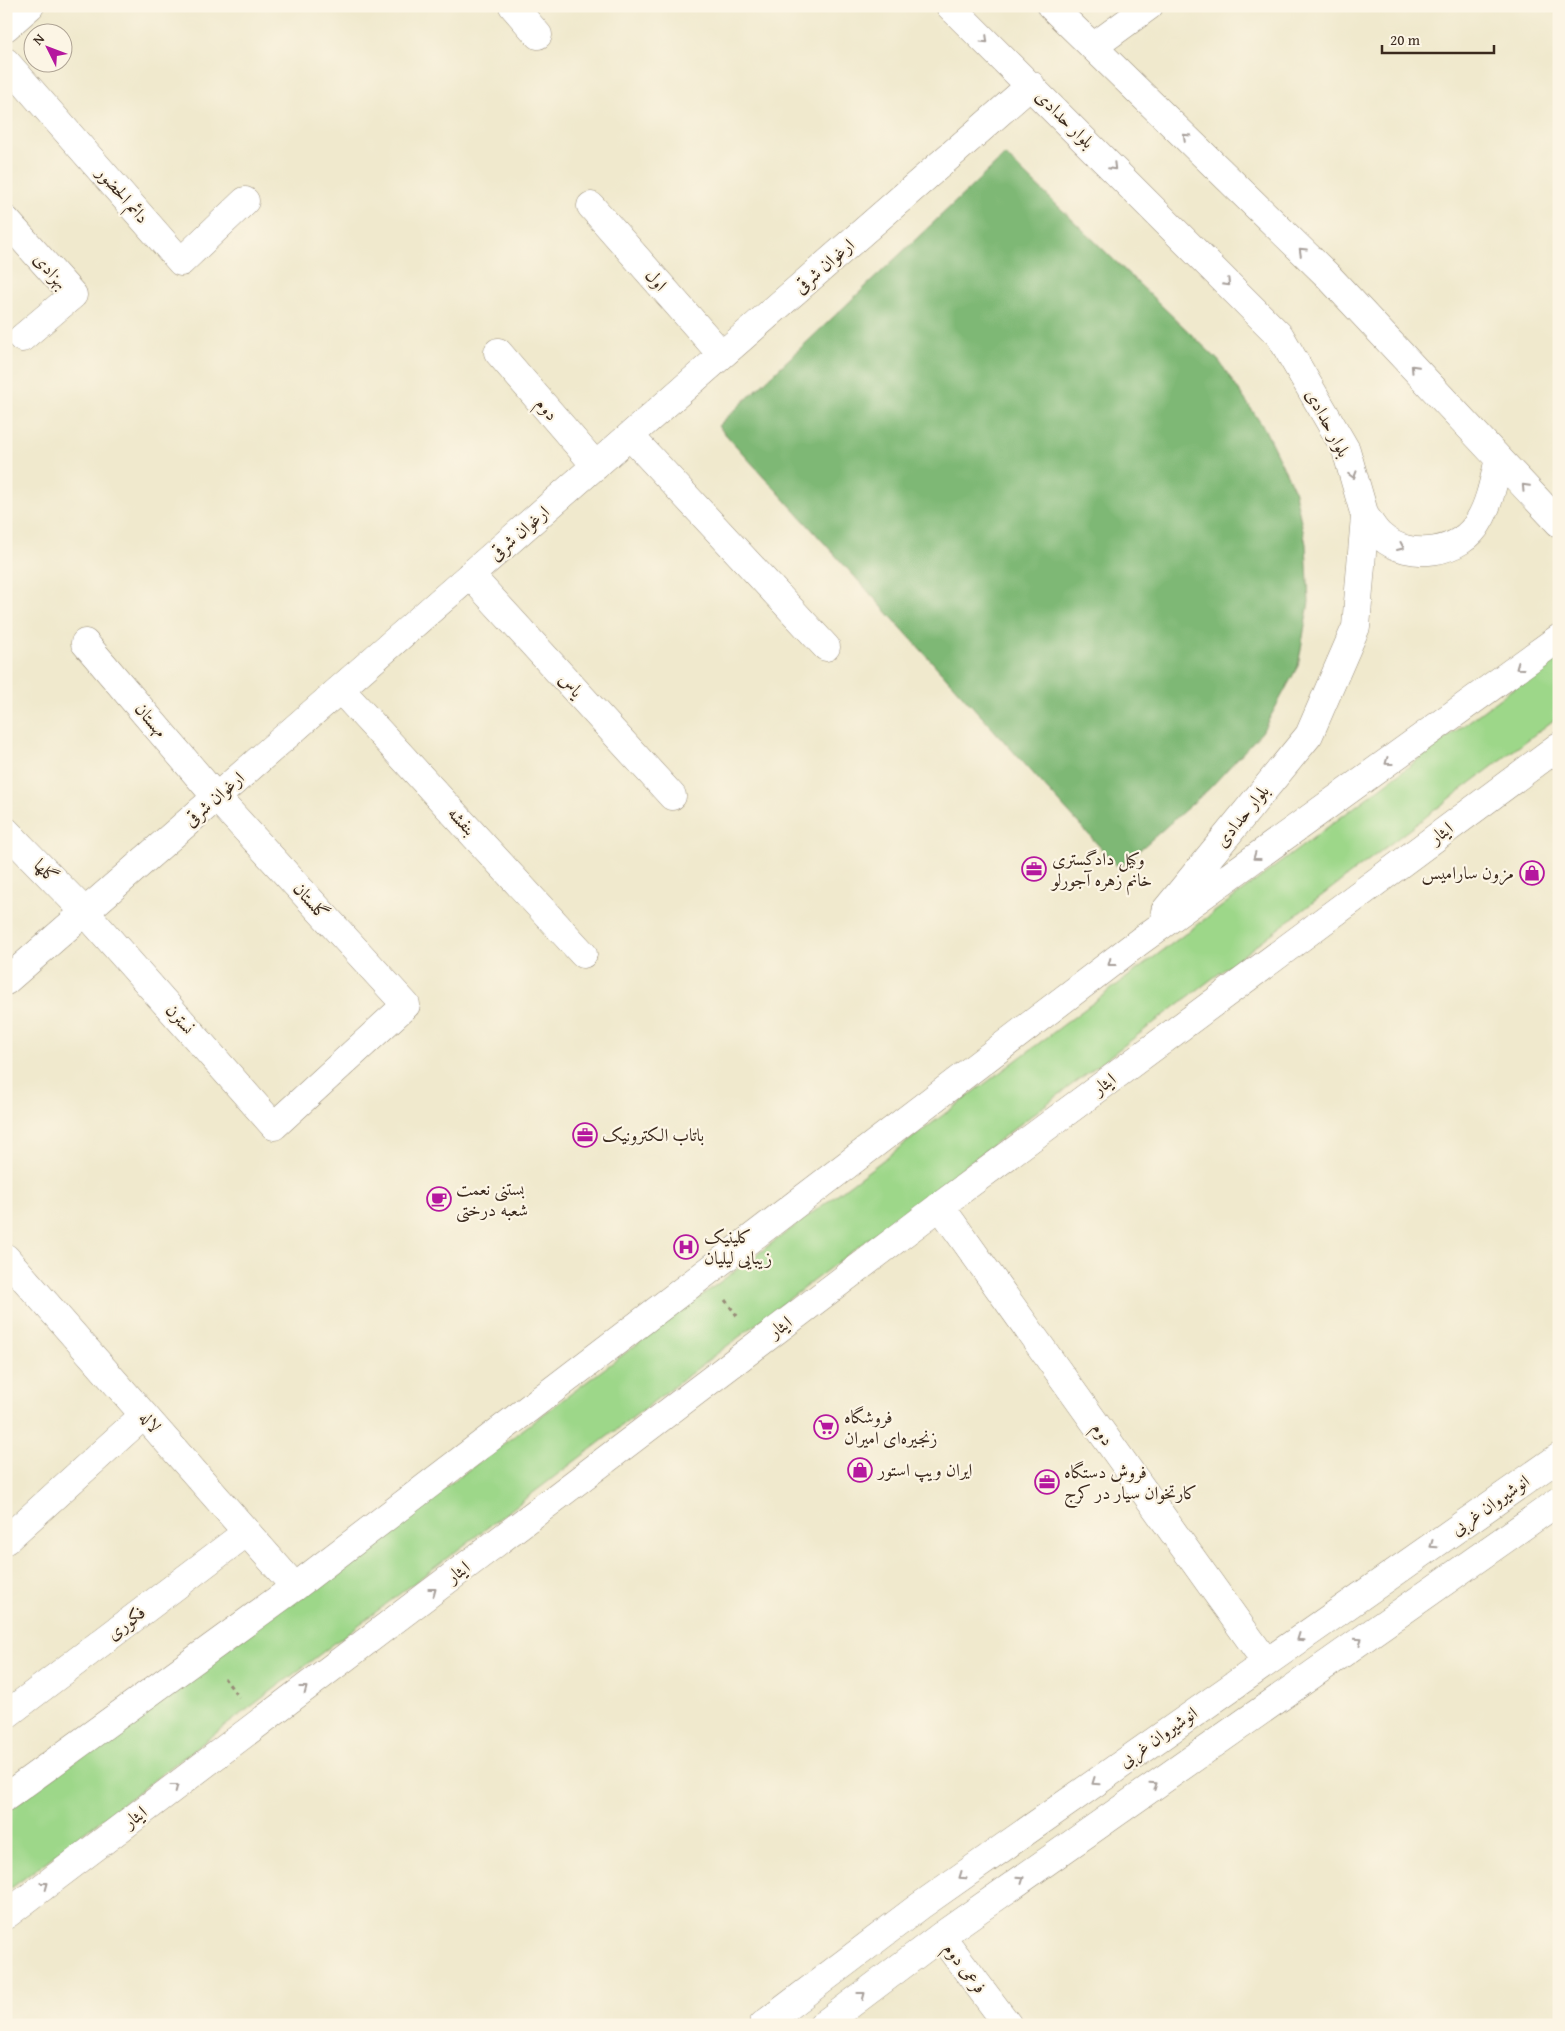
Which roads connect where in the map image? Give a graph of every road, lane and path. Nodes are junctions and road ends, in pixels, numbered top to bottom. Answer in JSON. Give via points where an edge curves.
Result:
{"nodes":[{"id":1,"x":30,"y":6,"type":"edge"},
{"id":2,"x":513,"y":6,"type":"edge"},
{"id":3,"x":950,"y":6,"type":"edge"},
{"id":4,"x":1051,"y":6,"type":"edge"},
{"id":5,"x":1149,"y":6,"type":"edge"},
{"id":6,"x":6,"y":27,"type":"edge"},
{"id":7,"x":538,"y":35,"type":"dead end"},
{"id":8,"x":1093,"y":47,"type":"junction"},
{"id":9,"x":6,"y":62,"type":"edge"},
{"id":10,"x":1031,"y":85,"type":"junction"},
{"id":11,"x":246,"y":201,"type":"dead end"},
{"id":12,"x":591,"y":206,"type":"dead end"},
{"id":13,"x":6,"y":220,"type":"edge"},
{"id":14,"x":22,"y":338,"type":"dead end"},
{"id":15,"x":498,"y":352,"type":"dead end"},
{"id":16,"x":722,"y":355,"type":"junction"},
{"id":17,"x":630,"y":436,"type":"junction"},
{"id":18,"x":1499,"y":459,"type":"junction"},
{"id":19,"x":596,"y":466,"type":"junction"},
{"id":20,"x":1365,"y":516,"type":"junction"},
{"id":21,"x":1559,"y":523,"type":"edge"},
{"id":22,"x":470,"y":575,"type":"junction"},
{"id":23,"x":1559,"y":638,"type":"edge"},
{"id":24,"x":85,"y":643,"type":"dead end"},
{"id":25,"x":826,"y":647,"type":"dead end"},
{"id":26,"x":340,"y":689,"type":"junction"},
{"id":27,"x":1559,"y":746,"type":"edge"},
{"id":28,"x":672,"y":796,"type":"dead end"},
{"id":29,"x":216,"y":797,"type":"junction"},
{"id":30,"x":6,"y":831,"type":"edge"},
{"id":31,"x":85,"y":912,"type":"junction"},
{"id":32,"x":1140,"y":941,"type":"junction"},
{"id":33,"x":583,"y":954,"type":"dead end"},
{"id":34,"x":6,"y":981,"type":"edge"},
{"id":35,"x":274,"y":1126,"type":"joint"},
{"id":36,"x":940,"y":1206,"type":"junction"},
{"id":37,"x":6,"y":1258,"type":"edge"},
{"id":38,"x":703,"y":1274,"type":"junction"},
{"id":39,"x":759,"y":1343,"type":"junction"},
{"id":40,"x":144,"y":1415,"type":"junction"},
{"id":41,"x":1559,"y":1457,"type":"edge"},
{"id":42,"x":1559,"y":1502,"type":"edge"},
{"id":43,"x":247,"y":1532,"type":"junction"},
{"id":44,"x":6,"y":1540,"type":"edge"},
{"id":45,"x":294,"y":1587,"type":"junction"},
{"id":46,"x":205,"y":1652,"type":"junction"},
{"id":47,"x":1266,"y":1662,"type":"junction"},
{"id":48,"x":6,"y":1715,"type":"edge"},
{"id":49,"x":259,"y":1723,"type":"junction"},
{"id":50,"x":6,"y":1797,"type":"edge"},
{"id":51,"x":6,"y":1915,"type":"edge"},
{"id":52,"x":941,"y":1936,"type":"junction"},
{"id":53,"x":763,"y":2025,"type":"edge"},
{"id":54,"x":823,"y":2025,"type":"edge"},
{"id":55,"x":1008,"y":2025,"type":"edge"}],
"edges":[{"from":1,"to":6,"type":"street"},
{"from":2,"to":7,"type":"street"},
{"from":3,"to":10,"type":"street","name":"بلوار حدادی","one_way":true},
{"from":4,"to":8,"type":"street"},
{"from":5,"to":8,"type":"street"},
{"from":18,"to":8,"type":"street","one_way":true,"via":[[1328,276]]},
{"from":9,"to":11,"type":"street","name":"دائم الحضور","via":[[181,262]]},
{"from":10,"to":16,"type":"street","name":"ارغوان شرقی"},
{"from":10,"to":20,"type":"street","name":"بلوار حدادی","one_way":true,"via":[[1280,336],[1346,450]]},
{"from":12,"to":16,"type":"street","name":"اول"},
{"from":13,"to":14,"type":"street","name":"بهزادی","via":[[73,295]]},
{"from":15,"to":19,"type":"street","name":"دوم"},
{"from":16,"to":17,"type":"street","name":"ارغوان شرقی"},
{"from":17,"to":19,"type":"street","name":"ارغوان شرقی"},
{"from":17,"to":25,"type":"street"},
{"from":20,"to":18,"type":"street","one_way":true,"via":[[1382,538],[1406,550],[1433,552],[1459,542],[1479,523]]},
{"from":21,"to":18,"type":"street","one_way":true},
{"from":19,"to":22,"type":"street","name":"ارغوان شرقی"},
{"from":20,"to":32,"type":"street","name":"بلوار حدادی","via":[[1356,627],[1309,735]]},
{"from":22,"to":26,"type":"street","name":"ارغوان شرقی"},
{"from":22,"to":28,"type":"street","name":"یاس"},
{"from":23,"to":32,"type":"street","one_way":true},
{"from":24,"to":29,"type":"street","name":"مهستان"},
{"from":26,"to":29,"type":"street","name":"ارغوان شرقی"},
{"from":26,"to":33,"type":"street","name":"بنفشه"},
{"from":27,"to":36,"type":"street","name":"ایثار"},
{"from":29,"to":31,"type":"street","name":"ارغوان شرقی"},
{"from":29,"to":35,"type":"street","name":"گلستان","via":[[406,1006]]},
{"from":30,"to":31,"type":"street","name":"گلها"},
{"from":31,"to":34,"type":"street","name":"ارغوان شرقی"},
{"from":31,"to":35,"type":"street","name":"نسترن"},
{"from":32,"to":38,"type":"street","one_way":true},
{"from":36,"to":39,"type":"street","name":"ایثار"},
{"from":36,"to":47,"type":"street","name":"دوم"},
{"from":37,"to":40,"type":"street","name":"لاله"},
{"from":38,"to":39,"type":"path"},
{"from":38,"to":45,"type":"street"},
{"from":49,"to":39,"type":"street","name":"ایثار","one_way":true},
{"from":40,"to":43,"type":"street","name":"لاله"},
{"from":40,"to":44,"type":"street"},
{"from":41,"to":47,"type":"street","name":"انوشیروان غربی","one_way":true},
{"from":52,"to":42,"type":"street","name":"انوشیروان غربی","one_way":true},
{"from":43,"to":45,"type":"street","name":"لاله"},
{"from":43,"to":48,"type":"street","name":"فکوری"},
{"from":45,"to":46,"type":"street"},
{"from":46,"to":49,"type":"path"},
{"from":46,"to":50,"type":"street"},
{"from":47,"to":53,"type":"street","name":"انوشیروان غربی","one_way":true,"via":[[920,1906]]},
{"from":51,"to":49,"type":"street","name":"ایثار","one_way":true},
{"from":54,"to":52,"type":"street","name":"انوشیروان غربی","one_way":true},
{"from":52,"to":55,"type":"street","name":"فرعی دوم"}]}
